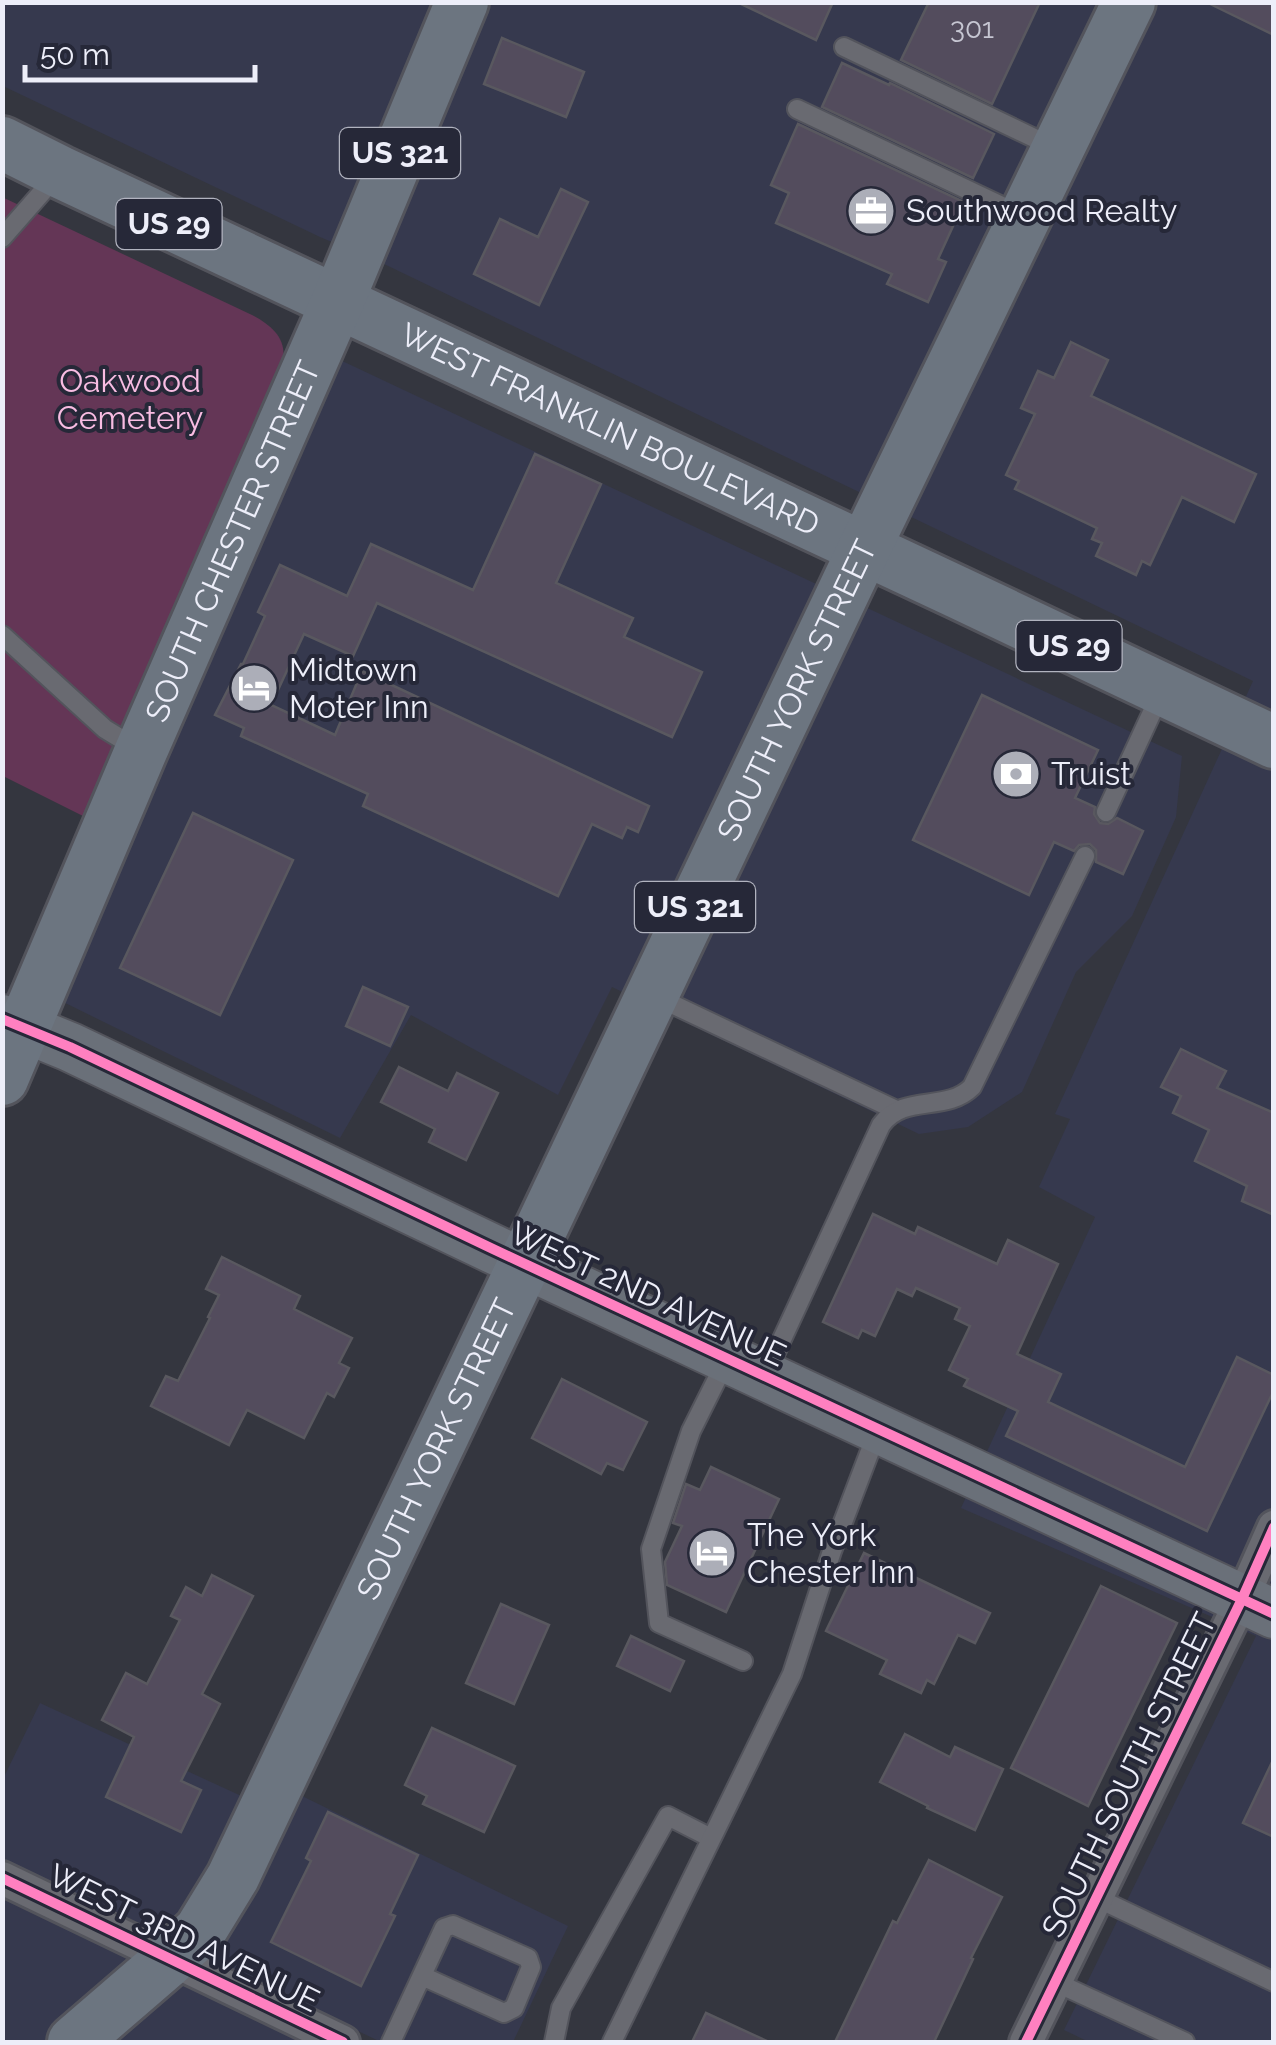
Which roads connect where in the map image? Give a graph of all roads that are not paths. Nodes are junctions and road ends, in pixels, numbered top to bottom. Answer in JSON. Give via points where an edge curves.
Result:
{"nodes":[{"id":1,"x":462,"y":2,"type":"edge"},
{"id":2,"x":1129,"y":2,"type":"edge"},
{"id":3,"x":844,"y":47,"type":"dead end"},
{"id":4,"x":797,"y":109,"type":"dead end"},
{"id":5,"x":2,"y":143,"type":"edge"},
{"id":6,"x":1059,"y":150,"type":"junction"},
{"id":7,"x":60,"y":172,"type":"junction"},
{"id":8,"x":1025,"y":216,"type":"junction"},
{"id":9,"x":2,"y":238,"type":"edge"},
{"id":10,"x":337,"y":303,"type":"junction"},
{"id":11,"x":864,"y":549,"type":"junction"},
{"id":12,"x":2,"y":635,"type":"edge"},
{"id":13,"x":1162,"y":691,"type":"junction"},
{"id":14,"x":1274,"y":742,"type":"edge"},
{"id":15,"x":141,"y":751,"type":"junction"},
{"id":16,"x":1106,"y":812,"type":"dead end"},
{"id":17,"x":1085,"y":856,"type":"dead end"},
{"id":18,"x":652,"y":994,"type":"junction"},
{"id":19,"x":14,"y":1023,"type":"edge"},
{"id":20,"x":2,"y":1079,"type":"edge"},
{"id":21,"x":896,"y":1110,"type":"junction"},
{"id":22,"x":525,"y":1264,"type":"junction"},
{"id":23,"x":746,"y":1367,"type":"junction"},
{"id":24,"x":878,"y":1429,"type":"junction"},
{"id":25,"x":1274,"y":1527,"type":"edge"},
{"id":26,"x":1258,"y":1606,"type":"edge"},
{"id":27,"x":743,"y":1661,"type":"dead end"},
{"id":28,"x":711,"y":1838,"type":"junction"},
{"id":29,"x":2,"y":1878,"type":"edge"},
{"id":30,"x":1097,"y":1898,"type":"junction"},
{"id":31,"x":169,"y":1960,"type":"junction"},
{"id":32,"x":422,"y":1976,"type":"junction"},
{"id":33,"x":1056,"y":1982,"type":"junction"},
{"id":34,"x":1274,"y":1982,"type":"edge"},
{"id":35,"x":1036,"y":2039,"type":"edge"},
{"id":36,"x":74,"y":2042,"type":"edge"},
{"id":37,"x":343,"y":2042,"type":"edge"},
{"id":38,"x":391,"y":2042,"type":"edge"},
{"id":39,"x":554,"y":2042,"type":"edge"},
{"id":40,"x":612,"y":2042,"type":"edge"},
{"id":41,"x":1185,"y":2042,"type":"edge"}],
"edges":[{"from":1,"to":10,"type":"main road","name":"SOUTH CHESTER STREET","number":"US 321"},
{"from":2,"to":6,"type":"main road","name":"SOUTH YORK STREET","number":"US 321"},
{"from":3,"to":6,"type":"lane"},
{"from":4,"to":8,"type":"lane"},
{"from":5,"to":7,"type":"main road","name":"WEST FRANKLIN BOULEVARD","number":"US 29"},
{"from":6,"to":8,"type":"main road","name":"SOUTH YORK STREET","number":"US 321"},
{"from":7,"to":9,"type":"lane"},
{"from":7,"to":10,"type":"main road","name":"WEST FRANKLIN BOULEVARD","number":"US 29"},
{"from":8,"to":11,"type":"main road","name":"SOUTH YORK STREET","number":"US 321"},
{"from":10,"to":11,"type":"main road","name":"WEST FRANKLIN BOULEVARD","number":"US 29"},
{"from":10,"to":15,"type":"main road","name":"SOUTH CHESTER STREET","number":"US 321"},
{"from":11,"to":13,"type":"main road","name":"WEST FRANKLIN BOULEVARD","number":"US 29"},
{"from":11,"to":18,"type":"main road","name":"SOUTH YORK STREET","number":"US 321"},
{"from":12,"to":15,"type":"lane","via":[[105,728]]},
{"from":13,"to":14,"type":"main road","name":"WEST FRANKLIN BOULEVARD","number":"US 29"},
{"from":13,"to":16,"type":"lane"},
{"from":15,"to":19,"type":"main road","name":"SOUTH CHESTER STREET","number":"US 321"},
{"from":17,"to":21,"type":"lane","via":[[972,1087],[952,1101]]},
{"from":18,"to":21,"type":"lane"},
{"from":18,"to":22,"type":"main road","name":"SOUTH YORK STREET","number":"US 321"},
{"from":19,"to":20,"type":"main road","name":"SOUTH CHESTER STREET","number":"US 321"},
{"from":19,"to":22,"type":"street","name":"WEST 2ND AVENUE"},
{"from":21,"to":23,"type":"lane"},
{"from":22,"to":23,"type":"street","name":"WEST 2ND AVENUE"},
{"from":22,"to":31,"type":"main road","name":"SOUTH YORK STREET","number":"US 321","via":[[233,1877],[200,1931]]},
{"from":23,"to":24,"type":"street","name":"WEST 2ND AVENUE"},
{"from":23,"to":27,"type":"lane","via":[[692,1431],[651,1549],[659,1623]]},
{"from":24,"to":26,"type":"street","name":"WEST 2ND AVENUE"},
{"from":24,"to":28,"type":"lane","via":[[792,1674]]},
{"from":25,"to":26,"type":"street","name":"SOUTH SOUTH STREET"},
{"from":26,"to":30,"type":"street","name":"SOUTH SOUTH STREET"},
{"from":28,"to":39,"type":"lane","via":[[668,1816],[561,2008]]},
{"from":28,"to":40,"type":"lane"},
{"from":29,"to":31,"type":"street","name":"WEST 3RD AVENUE"},
{"from":30,"to":33,"type":"street","name":"SOUTH SOUTH STREET"},
{"from":30,"to":34,"type":"lane"},
{"from":31,"to":36,"type":"main road","name":"SOUTH YORK STREET","number":"US 321"},
{"from":31,"to":37,"type":"street","name":"WEST 3RD AVENUE"},
{"from":32,"to":32,"type":"lane","via":[[444,1928],[453,1925],[528,1958],[532,1967],[514,2008],[504,2013]]},
{"from":32,"to":38,"type":"lane"},
{"from":33,"to":35,"type":"street","name":"SOUTH SOUTH STREET"},
{"from":33,"to":41,"type":"lane"}]}
